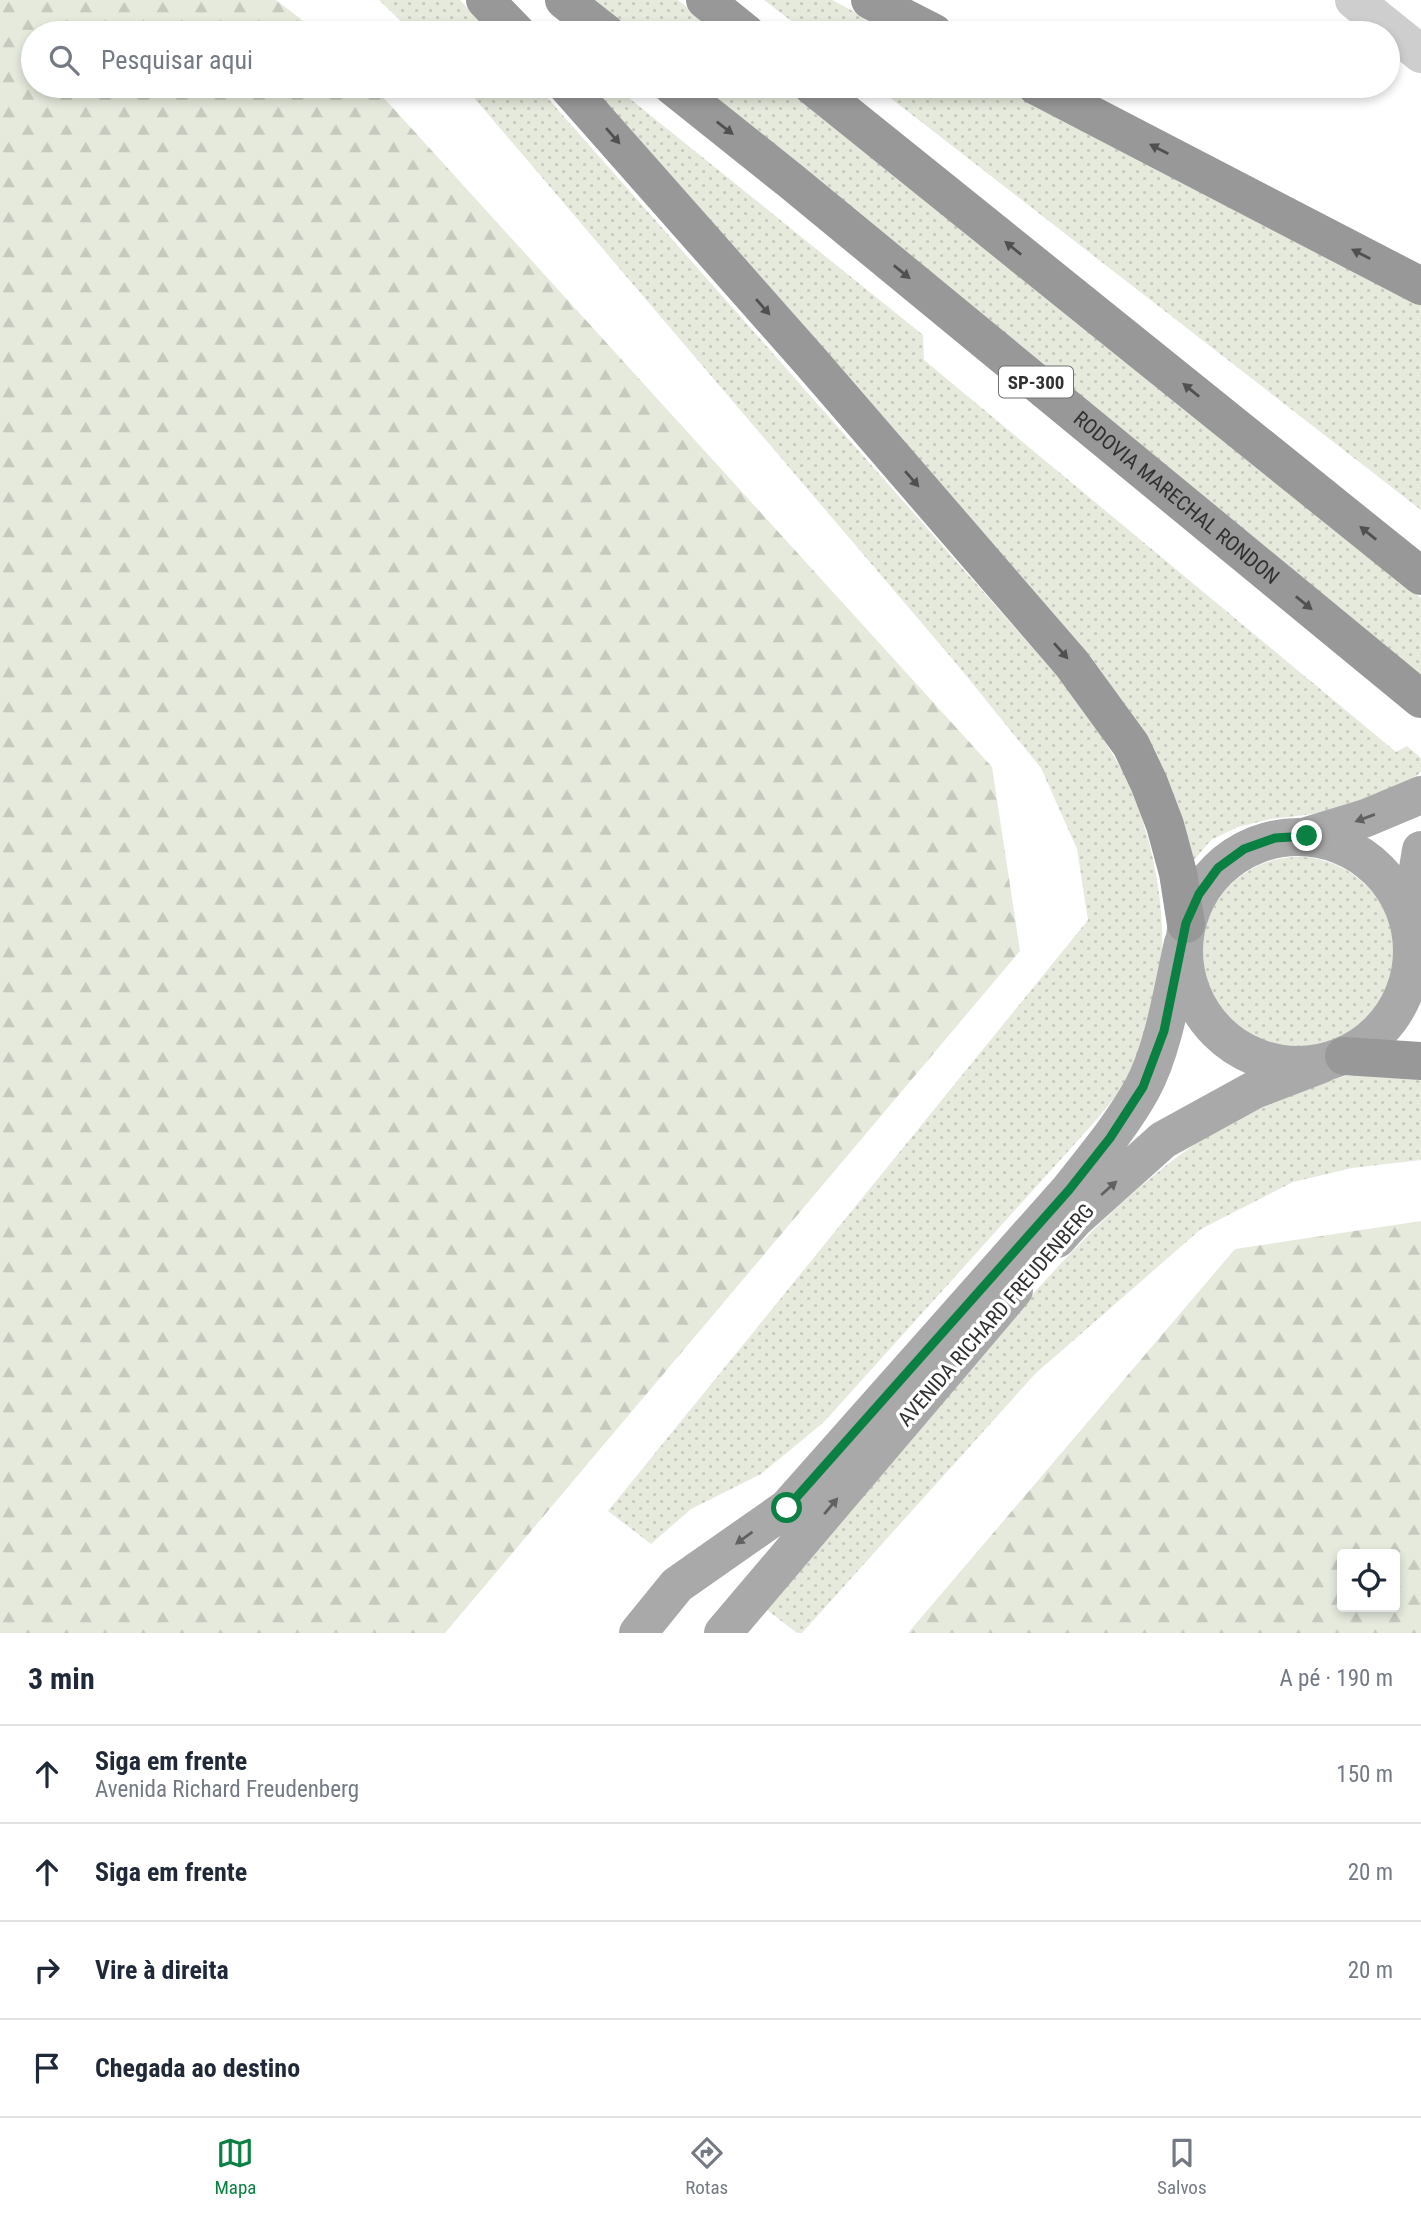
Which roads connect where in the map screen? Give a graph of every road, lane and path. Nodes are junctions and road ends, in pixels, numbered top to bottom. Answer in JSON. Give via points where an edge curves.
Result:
{"nodes":[{"id":1,"x":485,"y":0,"type":"edge"},
{"id":2,"x":564,"y":0,"type":"edge"},
{"id":3,"x":705,"y":0,"type":"edge"},
{"id":4,"x":870,"y":0,"type":"edge"},
{"id":5,"x":1354,"y":0,"type":"edge"},
{"id":6,"x":505,"y":21,"type":"edge"},
{"id":7,"x":591,"y":21,"type":"edge"},
{"id":8,"x":731,"y":21,"type":"edge"},
{"id":9,"x":911,"y":21,"type":"edge"},
{"id":10,"x":1380,"y":21,"type":"edge"},
{"id":11,"x":1400,"y":37,"type":"edge"},
{"id":12,"x":1421,"y":54,"type":"edge"},
{"id":13,"x":578,"y":98,"type":"edge"},
{"id":14,"x":687,"y":98,"type":"edge"},
{"id":15,"x":827,"y":98,"type":"edge"},
{"id":16,"x":1059,"y":98,"type":"edge"},
{"id":17,"x":1421,"y":286,"type":"edge"},
{"id":18,"x":1421,"y":576,"type":"edge"},
{"id":19,"x":1410,"y":690,"type":"edge"},
{"id":20,"x":1421,"y":795,"type":"edge"},
{"id":21,"x":1307,"y":836,"type":"junction"},
{"id":22,"x":1421,"y":849,"type":"edge"},
{"id":23,"x":1184,"y":933,"type":"junction"},
{"id":24,"x":1413,"y":963,"type":"junction"},
{"id":25,"x":1333,"y":1060,"type":"junction"},
{"id":26,"x":1421,"y":1061,"type":"edge"},
{"id":27,"x":638,"y":1633,"type":"edge"},
{"id":28,"x":723,"y":1633,"type":"edge"}],
"edges":[{"from":1,"to":6,"type":"highway"},
{"from":2,"to":7,"type":"highway"},
{"from":3,"to":8,"type":"highway"},
{"from":4,"to":9,"type":"highway"},
{"from":5,"to":10,"type":"lane"},
{"from":11,"to":12,"type":"lane"},
{"from":13,"to":23,"type":"highway","one_way":true,"via":[[1072,664],[1130,745],[1149,783],[1178,873]]},
{"from":14,"to":19,"type":"highway","name":"RODOVIA MARECHAL RONDON","number":"SP-300","one_way":true},
{"from":18,"to":15,"type":"highway","one_way":true},
{"from":17,"to":16,"type":"highway","one_way":true},
{"from":20,"to":21,"type":"main road","one_way":true},
{"from":21,"to":23,"type":"main road","via":[[1275,838],[1244,849],[1218,868],[1199,894]]},
{"from":21,"to":24,"type":"main road","via":[[1343,845],[1374,864],[1398,892],[1411,926]]},
{"from":22,"to":24,"type":"main road"},
{"from":23,"to":25,"type":"main road","via":[[1186,978],[1200,1010],[1222,1037],[1252,1056],[1286,1065]]},
{"from":23,"to":27,"type":"main road","name":"AVENIDA RICHARD FREUDENBERG","one_way":true,"via":[[1164,1031],[1143,1087],[1110,1138],[787,1508],[677,1585]]},
{"from":24,"to":25,"type":"main road","via":[[1406,992],[1391,1019],[1371,1041]]},
{"from":25,"to":26,"type":"highway"},
{"from":28,"to":25,"type":"main road","name":"AVENIDA RICHARD FREUDENBERG","one_way":true,"via":[[1075,1219],[1163,1140],[1254,1090]]}]}
